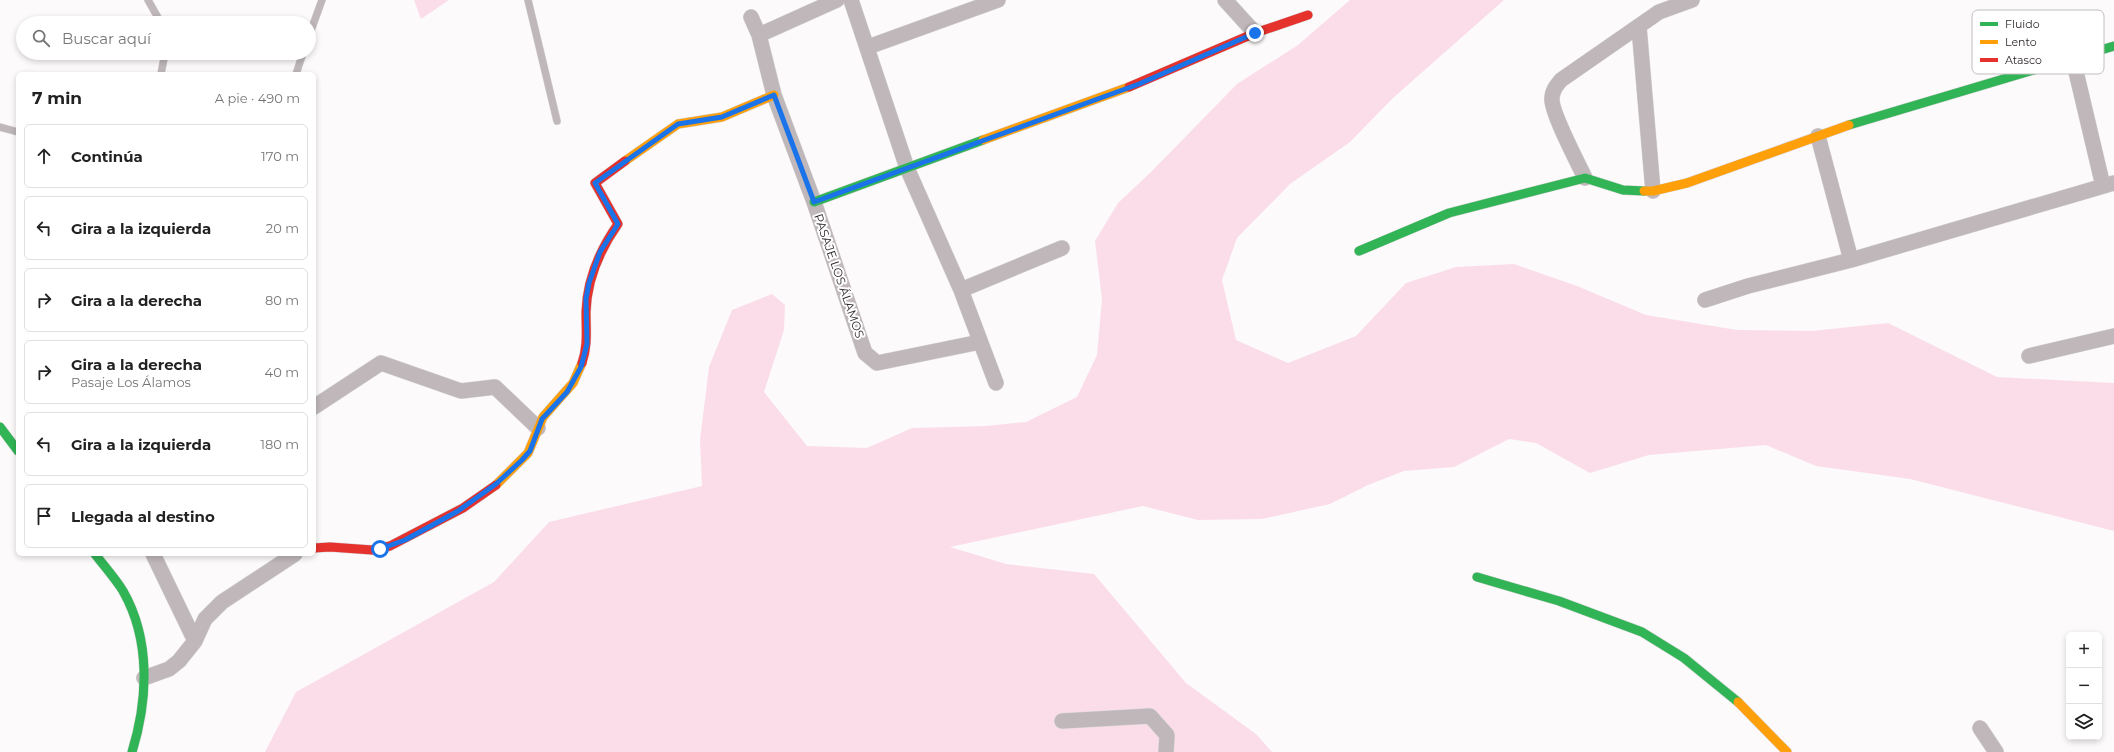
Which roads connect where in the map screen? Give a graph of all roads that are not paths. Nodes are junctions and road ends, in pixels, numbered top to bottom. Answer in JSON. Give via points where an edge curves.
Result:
{"nodes":[{"id":1,"x":148,"y":0,"type":"edge"},
{"id":2,"x":322,"y":0,"type":"edge"},
{"id":3,"x":528,"y":0,"type":"edge"},
{"id":4,"x":837,"y":0,"type":"edge"},
{"id":5,"x":851,"y":0,"type":"edge"},
{"id":6,"x":998,"y":0,"type":"edge"},
{"id":7,"x":1225,"y":0,"type":"edge"},
{"id":8,"x":1692,"y":0,"type":"edge"},
{"id":9,"x":1308,"y":15,"type":"dead end"},
{"id":10,"x":157,"y":16,"type":"edge"},
{"id":11,"x":316,"y":17,"type":"edge"},
{"id":12,"x":751,"y":17,"type":"dead end"},
{"id":13,"x":1639,"y":27,"type":"junction"},
{"id":14,"x":1255,"y":33,"type":"junction"},
{"id":15,"x":759,"y":35,"type":"junction"},
{"id":16,"x":2114,"y":46,"type":"edge"},
{"id":17,"x":868,"y":47,"type":"junction"},
{"id":18,"x":2104,"y":49,"type":"edge"},
{"id":19,"x":164,"y":60,"type":"edge"},
{"id":20,"x":301,"y":60,"type":"edge"},
{"id":21,"x":161,"y":72,"type":"edge"},
{"id":22,"x":297,"y":72,"type":"edge"},
{"id":23,"x":2022,"y":74,"type":"edge"},
{"id":24,"x":2077,"y":74,"type":"edge"},
{"id":25,"x":774,"y":95,"type":"junction"},
{"id":26,"x":557,"y":121,"type":"dead end"},
{"id":27,"x":0,"y":127,"type":"edge"},
{"id":28,"x":16,"y":131,"type":"edge"},
{"id":29,"x":1818,"y":136,"type":"junction"},
{"id":30,"x":907,"y":168,"type":"junction"},
{"id":31,"x":1585,"y":178,"type":"junction"},
{"id":32,"x":2109,"y":184,"type":"edge"},
{"id":33,"x":1653,"y":191,"type":"junction"},
{"id":34,"x":814,"y":202,"type":"junction"},
{"id":35,"x":1062,"y":248,"type":"dead end"},
{"id":36,"x":1358,"y":251,"type":"dead end"},
{"id":37,"x":1851,"y":260,"type":"junction"},
{"id":38,"x":961,"y":290,"type":"junction"},
{"id":39,"x":1705,"y":300,"type":"dead end"},
{"id":40,"x":2114,"y":336,"type":"edge"},
{"id":41,"x":980,"y":342,"type":"junction"},
{"id":42,"x":2029,"y":356,"type":"dead end"},
{"id":43,"x":996,"y":383,"type":"dead end"},
{"id":44,"x":316,"y":406,"type":"edge"},
{"id":45,"x":0,"y":428,"type":"edge"},
{"id":46,"x":538,"y":428,"type":"junction"},
{"id":47,"x":16,"y":448,"type":"edge"},
{"id":48,"x":316,"y":548,"type":"edge"},
{"id":49,"x":97,"y":556,"type":"edge"},
{"id":50,"x":154,"y":556,"type":"edge"},
{"id":51,"x":292,"y":556,"type":"edge"},
{"id":52,"x":1477,"y":577,"type":"dead end"},
{"id":53,"x":194,"y":641,"type":"junction"},
{"id":54,"x":144,"y":678,"type":"junction"},
{"id":55,"x":1062,"y":721,"type":"dead end"},
{"id":56,"x":1980,"y":728,"type":"dead end"},
{"id":57,"x":132,"y":752,"type":"edge"},
{"id":58,"x":1166,"y":752,"type":"edge"},
{"id":59,"x":1787,"y":752,"type":"edge"},
{"id":60,"x":1996,"y":752,"type":"edge"}],
"edges":[{"from":1,"to":10,"type":"lane"},
{"from":2,"to":11,"type":"lane"},
{"from":3,"to":26,"type":"lane"},
{"from":4,"to":15,"type":"street"},
{"from":5,"to":17,"type":"street"},
{"from":6,"to":17,"type":"street"},
{"from":7,"to":14,"type":"street"},
{"from":8,"to":13,"type":"street","via":[[1659,12]]},
{"from":9,"to":14,"type":"street"},
{"from":12,"to":15,"type":"street","name":"PASAJE LOS ÁLAMOS"},
{"from":13,"to":31,"type":"street","via":[[1561,80],[1553,93],[1553,108]]},
{"from":13,"to":33,"type":"street"},
{"from":14,"to":30,"type":"street","via":[[1139,84]]},
{"from":15,"to":25,"type":"street","name":"PASAJE LOS ÁLAMOS"},
{"from":16,"to":18,"type":"street"},
{"from":17,"to":30,"type":"street"},
{"from":19,"to":21,"type":"lane"},
{"from":20,"to":22,"type":"lane"},
{"from":23,"to":29,"type":"street"},
{"from":24,"to":32,"type":"street"},
{"from":25,"to":34,"type":"street","name":"PASAJE LOS ÁLAMOS"},
{"from":25,"to":46,"type":"street","via":[[722,117],[678,124],[595,183],[618,224],[600,252],[589,283],[586,299],[587,344],[581,367],[572,385],[548,411]]},
{"from":27,"to":28,"type":"lane"},
{"from":29,"to":33,"type":"street"},
{"from":29,"to":37,"type":"street"},
{"from":30,"to":34,"type":"street"},
{"from":30,"to":38,"type":"street"},
{"from":31,"to":33,"type":"street","via":[[1622,190]]},
{"from":31,"to":36,"type":"street","via":[[1449,213]]},
{"from":32,"to":37,"type":"street"},
{"from":34,"to":41,"type":"street","name":"PASAJE LOS ÁLAMOS","via":[[865,353],[876,363]]},
{"from":35,"to":38,"type":"street"},
{"from":37,"to":39,"type":"street","via":[[1748,286]]},
{"from":38,"to":41,"type":"street"},
{"from":40,"to":42,"type":"street"},
{"from":41,"to":43,"type":"street"},
{"from":44,"to":46,"type":"street","via":[[381,363],[461,391],[494,386]]},
{"from":45,"to":47,"type":"street"},
{"from":46,"to":48,"type":"street","via":[[530,451],[496,484],[458,511],[405,540],[393,546],[366,551]]},
{"from":49,"to":54,"type":"street","via":[[123,591],[132,613],[139,636]]},
{"from":50,"to":53,"type":"street"},
{"from":51,"to":53,"type":"street","via":[[218,606],[205,619]]},
{"from":52,"to":59,"type":"street","via":[[1559,601],[1642,632],[1684,658],[1736,700]]},
{"from":53,"to":54,"type":"street","via":[[169,669]]},
{"from":54,"to":57,"type":"street","via":[[141,721]]},
{"from":55,"to":58,"type":"street","via":[[1150,716],[1168,735]]},
{"from":56,"to":60,"type":"street"}]}
